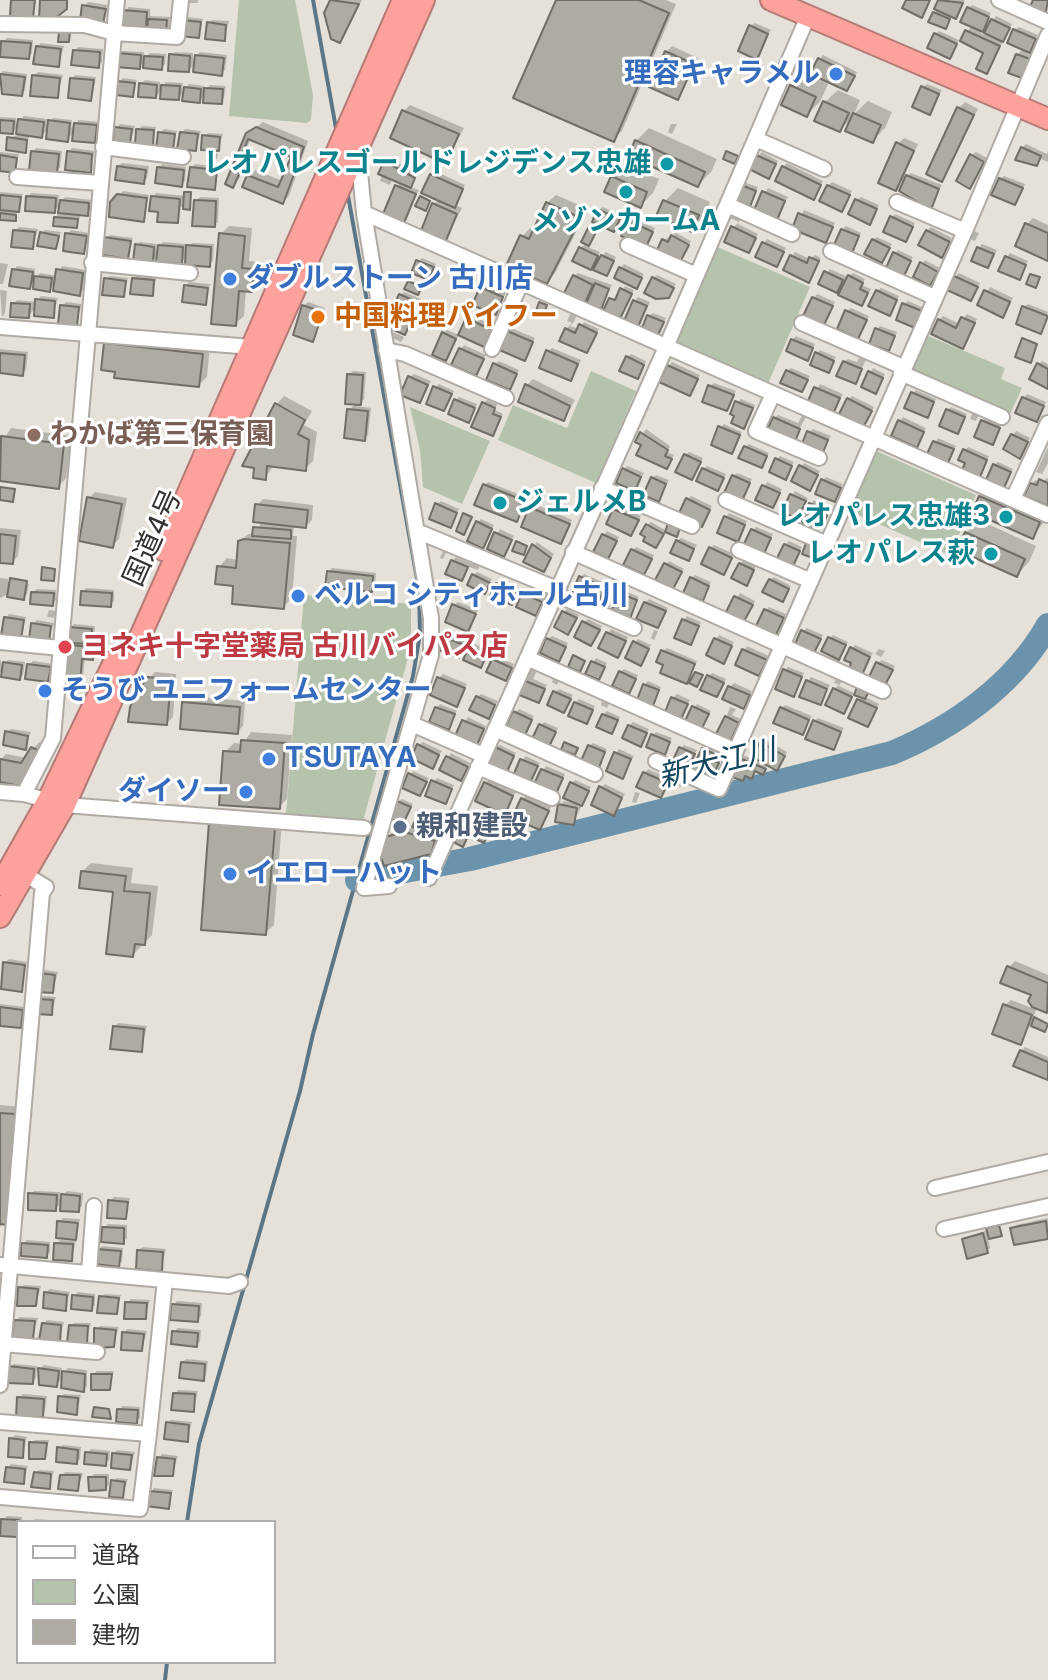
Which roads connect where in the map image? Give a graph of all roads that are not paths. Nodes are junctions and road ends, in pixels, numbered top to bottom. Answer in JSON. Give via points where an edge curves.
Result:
{"nodes":[{"id":1,"x":117,"y":0,"type":"edge"},
{"id":2,"x":181,"y":0,"type":"edge"},
{"id":3,"x":403,"y":0,"type":"edge"},
{"id":4,"x":424,"y":0,"type":"edge"},
{"id":5,"x":771,"y":0,"type":"edge"},
{"id":6,"x":999,"y":0,"type":"edge"},
{"id":7,"x":804,"y":9,"type":"edge"},
{"id":8,"x":1048,"y":22,"type":"edge"},
{"id":9,"x":2,"y":24,"type":"edge"},
{"id":10,"x":114,"y":33,"type":"junction"},
{"id":11,"x":1048,"y":35,"type":"edge"},
{"id":12,"x":1018,"y":106,"type":"junction"},
{"id":13,"x":1048,"y":119,"type":"edge"},
{"id":14,"x":756,"y":139,"type":"junction"},
{"id":15,"x":103,"y":147,"type":"junction"},
{"id":16,"x":347,"y":149,"type":"junction"},
{"id":17,"x":183,"y":157,"type":"dead end"},
{"id":18,"x":824,"y":169,"type":"dead end"},
{"id":19,"x":17,"y":177,"type":"dead end"},
{"id":20,"x":100,"y":183,"type":"junction"},
{"id":21,"x":897,"y":202,"type":"dead end"},
{"id":22,"x":728,"y":205,"type":"junction"},
{"id":23,"x":364,"y":213,"type":"junction"},
{"id":24,"x":965,"y":231,"type":"junction"},
{"id":25,"x":792,"y":234,"type":"dead end"},
{"id":26,"x":628,"y":245,"type":"dead end"},
{"id":27,"x":831,"y":251,"type":"dead end"},
{"id":28,"x":92,"y":263,"type":"junction"},
{"id":29,"x":190,"y":273,"type":"dead end"},
{"id":30,"x":696,"y":275,"type":"junction"},
{"id":31,"x":521,"y":283,"type":"junction"},
{"id":32,"x":934,"y":297,"type":"junction"},
{"id":33,"x":802,"y":323,"type":"dead end"},
{"id":34,"x":0,"y":327,"type":"edge"},
{"id":35,"x":86,"y":335,"type":"junction"},
{"id":36,"x":252,"y":347,"type":"junction"},
{"id":37,"x":666,"y":347,"type":"junction"},
{"id":38,"x":492,"y":349,"type":"dead end"},
{"id":39,"x":386,"y":350,"type":"junction"},
{"id":40,"x":902,"y":370,"type":"junction"},
{"id":41,"x":773,"y":394,"type":"junction"},
{"id":42,"x":506,"y":398,"type":"dead end"},
{"id":43,"x":1002,"y":417,"type":"dead end"},
{"id":44,"x":1048,"y":423,"type":"edge"},
{"id":45,"x":874,"y":438,"type":"junction"},
{"id":46,"x":819,"y":458,"type":"dead end"},
{"id":47,"x":602,"y":488,"type":"junction"},
{"id":48,"x":1013,"y":499,"type":"junction"},
{"id":49,"x":726,"y":500,"type":"dead end"},
{"id":50,"x":1048,"y":515,"type":"edge"},
{"id":51,"x":692,"y":526,"type":"dead end"},
{"id":52,"x":419,"y":532,"type":"junction"},
{"id":53,"x":827,"y":544,"type":"junction"},
{"id":54,"x":739,"y":550,"type":"dead end"},
{"id":55,"x":573,"y":552,"type":"junction"},
{"id":56,"x":811,"y":581,"type":"junction"},
{"id":57,"x":556,"y":591,"type":"junction"},
{"id":58,"x":634,"y":628,"type":"dead end"},
{"id":59,"x":0,"y":642,"type":"edge"},
{"id":60,"x":60,"y":648,"type":"junction"},
{"id":61,"x":783,"y":648,"type":"junction"},
{"id":62,"x":527,"y":658,"type":"junction"},
{"id":63,"x":883,"y":691,"type":"dead end"},
{"id":64,"x":412,"y":724,"type":"junction"},
{"id":65,"x":495,"y":729,"type":"junction"},
{"id":66,"x":736,"y":751,"type":"junction"},
{"id":67,"x":481,"y":761,"type":"junction"},
{"id":68,"x":656,"y":761,"type":"dead end"},
{"id":69,"x":595,"y":774,"type":"dead end"},
{"id":70,"x":0,"y":792,"type":"edge"},
{"id":71,"x":24,"y":794,"type":"junction"},
{"id":72,"x":552,"y":798,"type":"dead end"},
{"id":73,"x":56,"y":803,"type":"junction"},
{"id":74,"x":364,"y":828,"type":"dead end"},
{"id":75,"x":26,"y":875,"type":"junction"},
{"id":76,"x":429,"y":877,"type":"dead end"},
{"id":77,"x":0,"y":885,"type":"edge"},
{"id":78,"x":376,"y":887,"type":"dead end"},
{"id":79,"x":0,"y":917,"type":"edge"},
{"id":80,"x":1048,"y":1162,"type":"edge"},
{"id":81,"x":935,"y":1188,"type":"dead end"},
{"id":82,"x":94,"y":1206,"type":"dead end"},
{"id":83,"x":1048,"y":1206,"type":"edge"},
{"id":84,"x":944,"y":1229,"type":"dead end"},
{"id":85,"x":4,"y":1265,"type":"edge"},
{"id":86,"x":89,"y":1272,"type":"junction"},
{"id":87,"x":165,"y":1280,"type":"junction"},
{"id":88,"x":240,"y":1282,"type":"dead end"},
{"id":89,"x":3,"y":1344,"type":"junction"},
{"id":90,"x":97,"y":1352,"type":"dead end"},
{"id":91,"x":0,"y":1385,"type":"edge"},
{"id":92,"x":0,"y":1422,"type":"edge"},
{"id":93,"x":149,"y":1434,"type":"junction"},
{"id":94,"x":0,"y":1497,"type":"edge"}],
"edges":[{"from":1,"to":10,"type":"street"},
{"from":2,"to":10,"type":"street","via":[[177,37]]},
{"from":3,"to":16,"type":"highway","name":"国道4号"},
{"from":4,"to":16,"type":"highway","name":"国道4号"},
{"from":5,"to":7,"type":"highway"},
{"from":6,"to":8,"type":"street"},
{"from":7,"to":12,"type":"highway"},
{"from":7,"to":14,"type":"street"},
{"from":9,"to":10,"type":"street","via":[[85,25]]},
{"from":10,"to":15,"type":"street"},
{"from":11,"to":12,"type":"street"},
{"from":12,"to":13,"type":"highway"},
{"from":12,"to":24,"type":"street"},
{"from":14,"to":18,"type":"street"},
{"from":14,"to":22,"type":"street"},
{"from":15,"to":17,"type":"street"},
{"from":15,"to":20,"type":"street"},
{"from":16,"to":23,"type":"street"},
{"from":16,"to":36,"type":"highway","name":"国道4号"},
{"from":16,"to":73,"type":"highway","name":"国道4号","via":[[339,188]]},
{"from":19,"to":20,"type":"street"},
{"from":20,"to":28,"type":"street"},
{"from":21,"to":24,"type":"street"},
{"from":22,"to":25,"type":"street"},
{"from":22,"to":30,"type":"street"},
{"from":23,"to":31,"type":"street"},
{"from":23,"to":39,"type":"street"},
{"from":24,"to":32,"type":"street"},
{"from":26,"to":30,"type":"street"},
{"from":27,"to":32,"type":"street"},
{"from":28,"to":29,"type":"street"},
{"from":28,"to":35,"type":"street"},
{"from":30,"to":37,"type":"street"},
{"from":31,"to":37,"type":"street"},
{"from":31,"to":38,"type":"street"},
{"from":32,"to":40,"type":"street"},
{"from":33,"to":40,"type":"street"},
{"from":34,"to":35,"type":"street"},
{"from":35,"to":36,"type":"street"},
{"from":35,"to":60,"type":"street"},
{"from":36,"to":73,"type":"highway","name":"国道4号"},
{"from":37,"to":41,"type":"street"},
{"from":37,"to":47,"type":"street"},
{"from":39,"to":42,"type":"street"},
{"from":39,"to":52,"type":"street"},
{"from":40,"to":43,"type":"street"},
{"from":40,"to":45,"type":"street"},
{"from":41,"to":45,"type":"street"},
{"from":41,"to":46,"type":"street","via":[[756,431]]},
{"from":44,"to":48,"type":"street"},
{"from":45,"to":48,"type":"street"},
{"from":45,"to":53,"type":"street"},
{"from":47,"to":51,"type":"street"},
{"from":47,"to":55,"type":"street"},
{"from":48,"to":50,"type":"street"},
{"from":49,"to":53,"type":"street"},
{"from":52,"to":57,"type":"street"},
{"from":52,"to":64,"type":"street","via":[[431,655]]},
{"from":53,"to":56,"type":"street"},
{"from":54,"to":56,"type":"street"},
{"from":55,"to":57,"type":"street"},
{"from":55,"to":61,"type":"street"},
{"from":56,"to":61,"type":"street"},
{"from":57,"to":58,"type":"street"},
{"from":57,"to":62,"type":"street"},
{"from":59,"to":60,"type":"street"},
{"from":60,"to":71,"type":"street","via":[[53,738]]},
{"from":61,"to":63,"type":"street"},
{"from":61,"to":66,"type":"street"},
{"from":62,"to":65,"type":"street"},
{"from":62,"to":66,"type":"street"},
{"from":64,"to":67,"type":"street"},
{"from":64,"to":78,"type":"street","via":[[375,855]]},
{"from":65,"to":67,"type":"street"},
{"from":65,"to":69,"type":"street"},
{"from":66,"to":68,"type":"street","via":[[719,789]]},
{"from":67,"to":72,"type":"street"},
{"from":67,"to":76,"type":"street"},
{"from":70,"to":71,"type":"street"},
{"from":71,"to":73,"type":"street"},
{"from":73,"to":74,"type":"street"},
{"from":73,"to":75,"type":"highway","name":"国道4号"},
{"from":73,"to":77,"type":"highway","name":"国道4号"},
{"from":75,"to":79,"type":"highway","name":"国道4号"},
{"from":75,"to":85,"type":"street","via":[[46,887],[14,1253]]},
{"from":80,"to":81,"type":"street"},
{"from":82,"to":86,"type":"street"},
{"from":83,"to":84,"type":"street"},
{"from":85,"to":86,"type":"street"},
{"from":85,"to":89,"type":"street"},
{"from":86,"to":87,"type":"street"},
{"from":87,"to":88,"type":"street","via":[[229,1286]]},
{"from":87,"to":93,"type":"street"},
{"from":89,"to":90,"type":"street"},
{"from":89,"to":91,"type":"street"},
{"from":92,"to":93,"type":"street"},
{"from":93,"to":94,"type":"street","via":[[140,1509]]}]}
